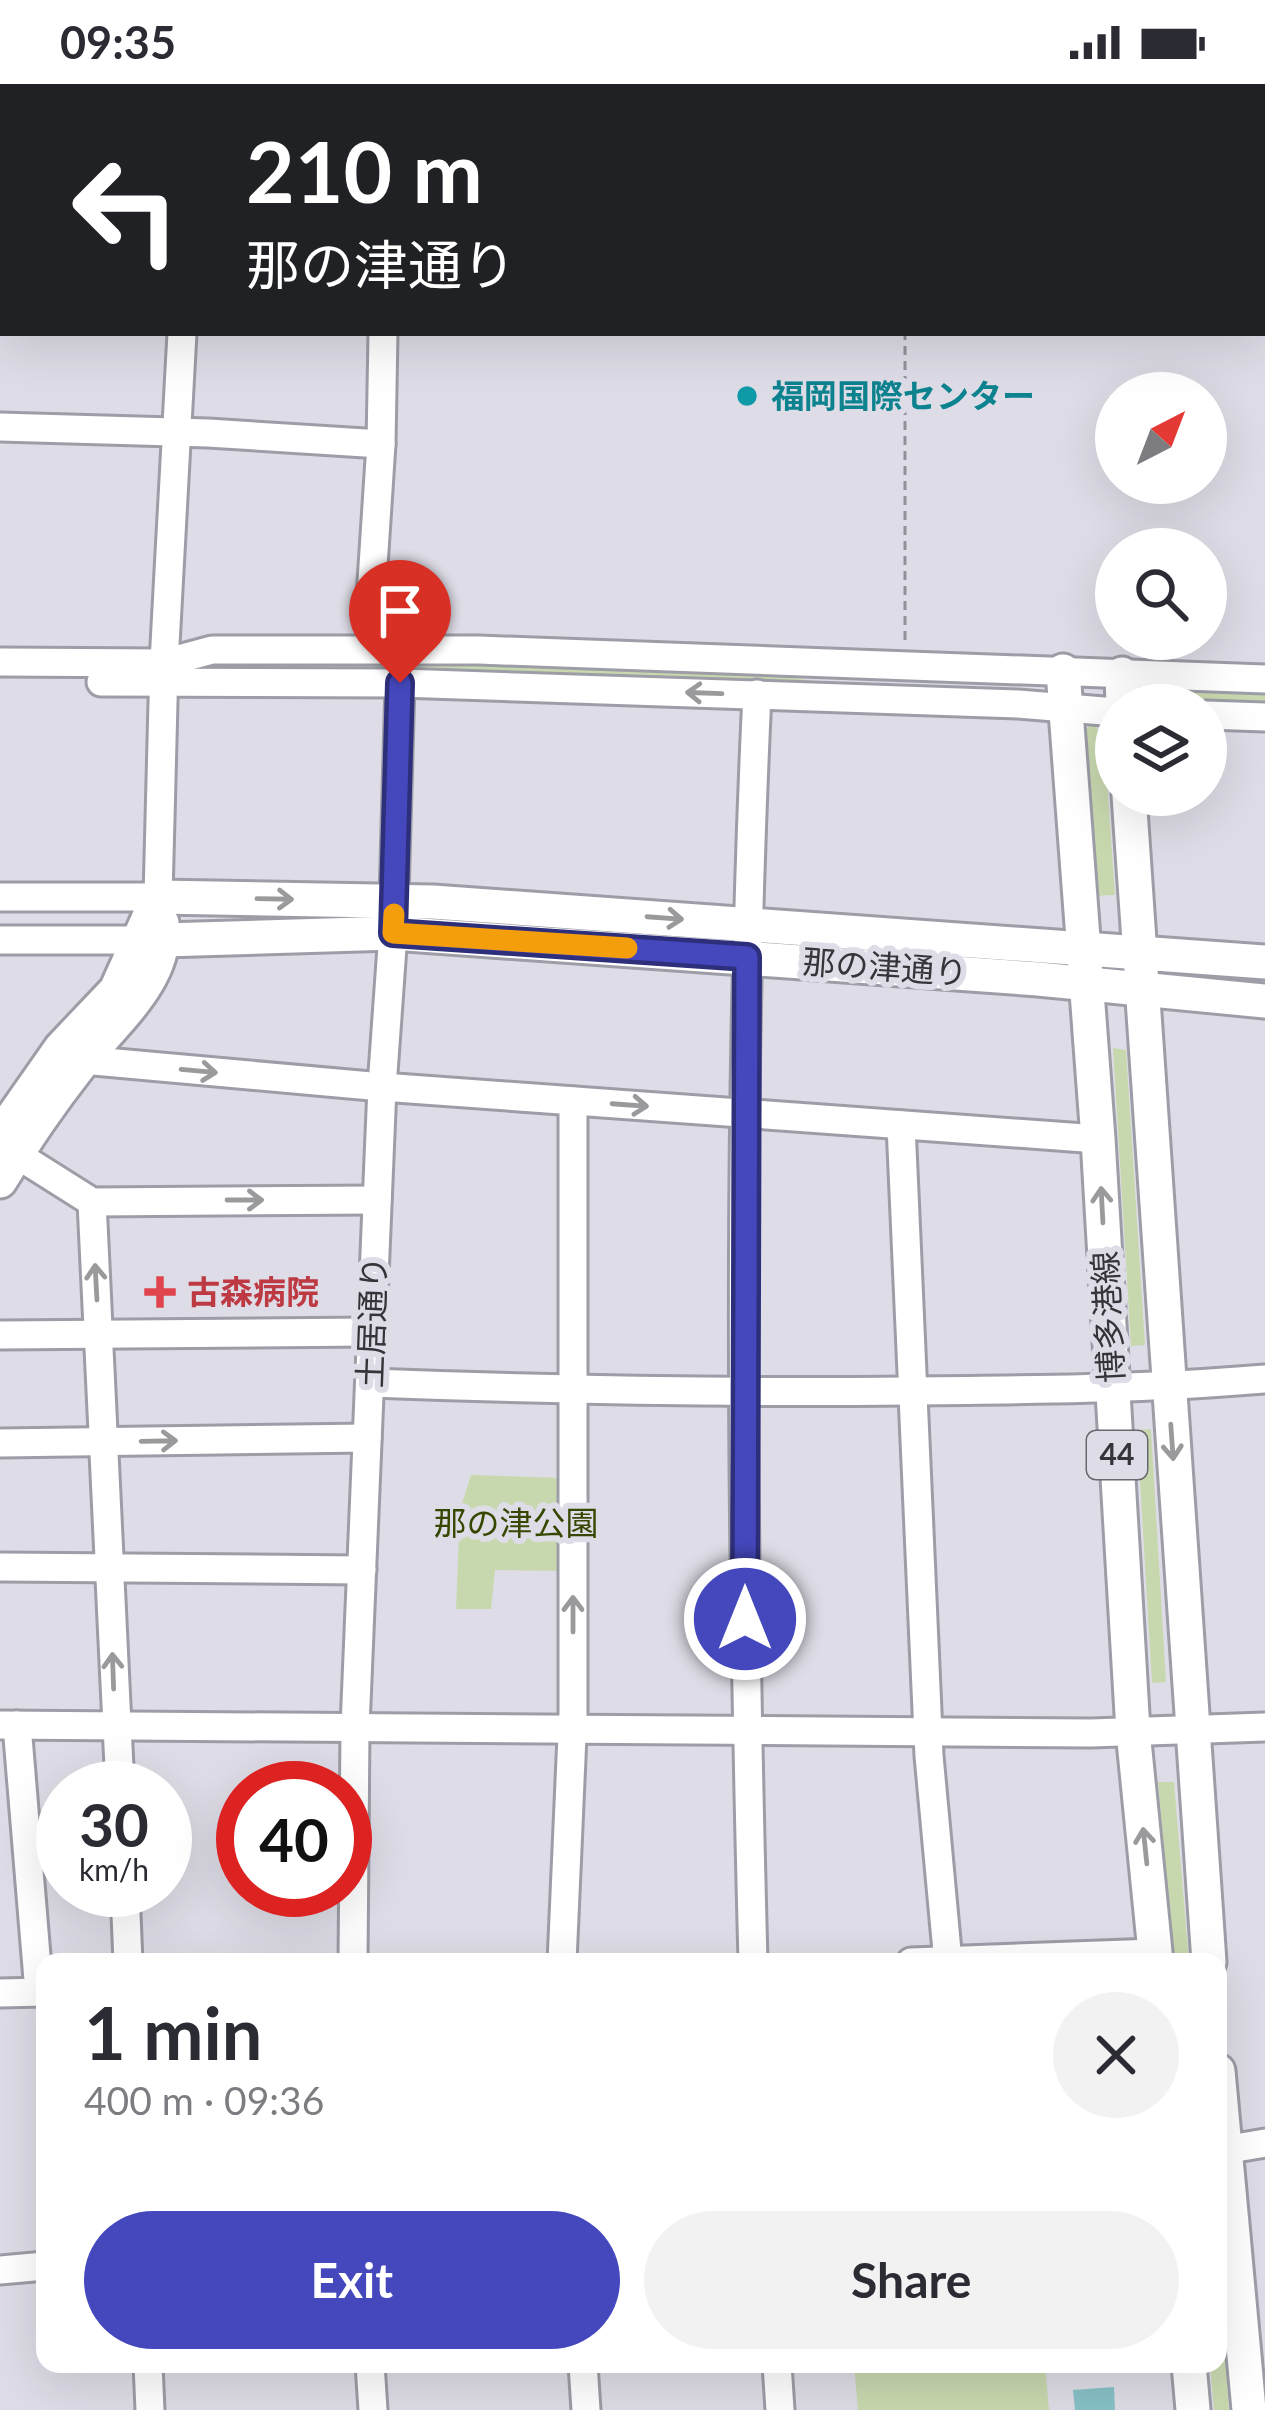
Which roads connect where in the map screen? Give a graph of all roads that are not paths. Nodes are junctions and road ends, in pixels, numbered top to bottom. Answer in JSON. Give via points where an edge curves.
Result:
{"nodes":[{"id":1,"x":182,"y":336,"type":"edge"},
{"id":2,"x":383,"y":336,"type":"edge"},
{"id":3,"x":0,"y":427,"type":"edge"},
{"id":4,"x":178,"y":432,"type":"junction"},
{"id":5,"x":381,"y":444,"type":"junction"},
{"id":6,"x":377,"y":649,"type":"junction"},
{"id":7,"x":0,"y":662,"type":"edge"},
{"id":8,"x":1063,"y":671,"type":"junction"},
{"id":9,"x":164,"y":674,"type":"junction"},
{"id":10,"x":1265,"y":679,"type":"edge"},
{"id":11,"x":0,"y":681,"type":"edge"},
{"id":12,"x":400,"y":683,"type":"junction"},
{"id":13,"x":1106,"y":684,"type":"edge"},
{"id":14,"x":1194,"y":684,"type":"edge"},
{"id":15,"x":758,"y":694,"type":"junction"},
{"id":16,"x":1064,"y":709,"type":"junction"},
{"id":17,"x":1095,"y":711,"type":"edge"},
{"id":18,"x":1227,"y":716,"type":"edge"},
{"id":19,"x":1265,"y":717,"type":"edge"},
{"id":20,"x":1130,"y":816,"type":"edge"},
{"id":21,"x":0,"y":897,"type":"edge"},
{"id":22,"x":158,"y":897,"type":"junction"},
{"id":23,"x":394,"y":917,"type":"junction"},
{"id":24,"x":0,"y":940,"type":"edge"},
{"id":25,"x":150,"y":940,"type":"junction"},
{"id":26,"x":748,"y":940,"type":"junction"},
{"id":27,"x":1083,"y":948,"type":"junction"},
{"id":28,"x":1138,"y":953,"type":"junction"},
{"id":29,"x":1265,"y":962,"type":"edge"},
{"id":30,"x":1085,"y":984,"type":"junction"},
{"id":31,"x":1141,"y":991,"type":"junction"},
{"id":32,"x":1265,"y":1001,"type":"edge"},
{"id":33,"x":83,"y":1060,"type":"junction"},
{"id":34,"x":382,"y":1087,"type":"junction"},
{"id":35,"x":573,"y":1101,"type":"junction"},
{"id":36,"x":746,"y":1113,"type":"junction"},
{"id":37,"x":901,"y":1125,"type":"junction"},
{"id":38,"x":1098,"y":1139,"type":"junction"},
{"id":39,"x":5,"y":1156,"type":"edge"},
{"id":40,"x":377,"y":1200,"type":"junction"},
{"id":41,"x":92,"y":1202,"type":"junction"},
{"id":42,"x":370,"y":1332,"type":"junction"},
{"id":43,"x":0,"y":1334,"type":"edge"},
{"id":44,"x":99,"y":1334,"type":"junction"},
{"id":45,"x":1265,"y":1379,"type":"edge"},
{"id":46,"x":371,"y":1382,"type":"junction"},
{"id":47,"x":1169,"y":1388,"type":"junction"},
{"id":48,"x":1113,"y":1389,"type":"junction"},
{"id":49,"x":571,"y":1391,"type":"junction"},
{"id":50,"x":915,"y":1391,"type":"junction"},
{"id":51,"x":745,"y":1393,"type":"junction"},
{"id":52,"x":367,"y":1438,"type":"junction"},
{"id":53,"x":0,"y":1443,"type":"edge"},
{"id":54,"x":103,"y":1443,"type":"junction"},
{"id":55,"x":0,"y":1567,"type":"edge"},
{"id":56,"x":109,"y":1568,"type":"junction"},
{"id":57,"x":362,"y":1570,"type":"junction"},
{"id":58,"x":8,"y":1725,"type":"edge"},
{"id":59,"x":116,"y":1725,"type":"junction"},
{"id":60,"x":355,"y":1727,"type":"junction"},
{"id":61,"x":1265,"y":1727,"type":"edge"},
{"id":62,"x":572,"y":1731,"type":"junction"},
{"id":63,"x":1133,"y":1731,"type":"junction"},
{"id":64,"x":746,"y":1732,"type":"junction"},
{"id":65,"x":929,"y":1732,"type":"junction"},
{"id":66,"x":1190,"y":1732,"type":"junction"},
{"id":67,"x":118,"y":1761,"type":"edge"},
{"id":68,"x":126,"y":1917,"type":"edge"},
{"id":69,"x":37,"y":1953,"type":"edge"},
{"id":70,"x":128,"y":1953,"type":"edge"},
{"id":71,"x":353,"y":1953,"type":"edge"},
{"id":72,"x":562,"y":1953,"type":"edge"},
{"id":73,"x":753,"y":1953,"type":"edge"},
{"id":74,"x":947,"y":1953,"type":"edge"},
{"id":75,"x":1155,"y":1953,"type":"edge"},
{"id":76,"x":1208,"y":1953,"type":"edge"},
{"id":77,"x":36,"y":1992,"type":"edge"},
{"id":78,"x":0,"y":1993,"type":"edge"},
{"id":79,"x":1265,"y":2143,"type":"edge"},
{"id":80,"x":1227,"y":2149,"type":"edge"},
{"id":81,"x":1227,"y":2177,"type":"edge"},
{"id":82,"x":36,"y":2267,"type":"edge"},
{"id":83,"x":0,"y":2270,"type":"edge"},
{"id":84,"x":148,"y":2373,"type":"edge"},
{"id":85,"x":371,"y":2373,"type":"edge"},
{"id":86,"x":584,"y":2373,"type":"edge"},
{"id":87,"x":778,"y":2373,"type":"edge"},
{"id":88,"x":1190,"y":2373,"type":"edge"},
{"id":89,"x":150,"y":2410,"type":"edge"},
{"id":90,"x":374,"y":2410,"type":"edge"},
{"id":91,"x":586,"y":2410,"type":"edge"},
{"id":92,"x":780,"y":2410,"type":"edge"},
{"id":93,"x":1193,"y":2410,"type":"edge"},
{"id":94,"x":1249,"y":2410,"type":"edge"}],
"edges":[{"from":1,"to":4,"type":"street"},
{"from":2,"to":5,"type":"street"},
{"from":3,"to":4,"type":"street"},
{"from":4,"to":5,"type":"street"},
{"from":4,"to":9,"type":"street"},
{"from":5,"to":6,"type":"street","via":[[370,612]]},
{"from":6,"to":8,"type":"street"},
{"from":6,"to":9,"type":"street","via":[[212,650]]},
{"from":7,"to":9,"type":"street"},
{"from":8,"to":13,"type":"street"},
{"from":8,"to":16,"type":"main road","name":"博多港線","number":"44"},
{"from":9,"to":11,"type":"street"},
{"from":9,"to":12,"type":"street"},
{"from":9,"to":22,"type":"street"},
{"from":10,"to":14,"type":"street"},
{"from":15,"to":12,"type":"street","one_way":true},
{"from":12,"to":23,"type":"street","name":"土居通り"},
{"from":15,"to":16,"type":"street"},
{"from":15,"to":26,"type":"street"},
{"from":16,"to":17,"type":"street"},
{"from":16,"to":27,"type":"main road","name":"博多港線","number":"44"},
{"from":18,"to":19,"type":"street"},
{"from":20,"to":28,"type":"main road","name":"博多港線","number":"44"},
{"from":21,"to":22,"type":"street","name":"那の津通り"},
{"from":22,"to":23,"type":"main road","name":"那の津通り","one_way":true},
{"from":22,"to":25,"type":"main road"},
{"from":23,"to":25,"type":"main road","name":"那の津通り"},
{"from":23,"to":26,"type":"main road","name":"那の津通り"},
{"from":23,"to":34,"type":"street","name":"土居通り"},
{"from":24,"to":25,"type":"street","name":"那の津通り"},
{"from":25,"to":33,"type":"main road","via":[[136,1004]]},
{"from":25,"to":39,"type":"main road","via":[[61,1048]]},
{"from":26,"to":27,"type":"main road","name":"那の津通り"},
{"from":26,"to":30,"type":"main road","name":"那の津通り"},
{"from":26,"to":36,"type":"street"},
{"from":27,"to":28,"type":"main road","name":"那の津通り"},
{"from":27,"to":30,"type":"main road","name":"博多港線","number":"44"},
{"from":28,"to":29,"type":"main road","name":"那の津通り"},
{"from":28,"to":31,"type":"main road","name":"博多港線","number":"44"},
{"from":30,"to":31,"type":"main road","name":"那の津通り"},
{"from":30,"to":38,"type":"main road","name":"博多港線","number":"44"},
{"from":31,"to":32,"type":"main road","name":"那の津通り"},
{"from":31,"to":47,"type":"main road","name":"博多港線","number":"44"},
{"from":33,"to":34,"type":"street","one_way":true},
{"from":33,"to":39,"type":"main road"},
{"from":34,"to":35,"type":"street"},
{"from":34,"to":40,"type":"street","name":"土居通り"},
{"from":35,"to":36,"type":"street","one_way":true},
{"from":35,"to":49,"type":"street"},
{"from":36,"to":37,"type":"street"},
{"from":36,"to":51,"type":"street"},
{"from":37,"to":38,"type":"street"},
{"from":37,"to":50,"type":"street"},
{"from":48,"to":38,"type":"main road","name":"博多港線","number":"44","one_way":true},
{"from":39,"to":41,"type":"street"},
{"from":41,"to":40,"type":"street","one_way":true},
{"from":40,"to":42,"type":"street","name":"土居通り"},
{"from":44,"to":41,"type":"street","one_way":true},
{"from":42,"to":44,"type":"street"},
{"from":42,"to":46,"type":"street","name":"土居通り"},
{"from":43,"to":44,"type":"street"},
{"from":44,"to":54,"type":"street"},
{"from":45,"to":47,"type":"street"},
{"from":46,"to":49,"type":"street"},
{"from":46,"to":52,"type":"street","name":"土居通り"},
{"from":47,"to":48,"type":"street"},
{"from":47,"to":66,"type":"main road","name":"博多港線","number":"44","one_way":true},
{"from":48,"to":50,"type":"street"},
{"from":48,"to":63,"type":"main road","name":"博多港線","number":"44"},
{"from":49,"to":51,"type":"street"},
{"from":62,"to":49,"type":"street","one_way":true},
{"from":50,"to":51,"type":"street"},
{"from":50,"to":65,"type":"street"},
{"from":51,"to":64,"type":"street"},
{"from":54,"to":52,"type":"street","one_way":true},
{"from":52,"to":57,"type":"street","name":"土居通り"},
{"from":53,"to":54,"type":"street"},
{"from":54,"to":56,"type":"street"},
{"from":55,"to":56,"type":"street"},
{"from":56,"to":57,"type":"street"},
{"from":59,"to":56,"type":"street","one_way":true},
{"from":57,"to":60,"type":"street","name":"土居通り"},
{"from":58,"to":59,"type":"street"},
{"from":58,"to":69,"type":"street"},
{"from":59,"to":60,"type":"street"},
{"from":59,"to":67,"type":"street"},
{"from":60,"to":62,"type":"street"},
{"from":60,"to":71,"type":"street","name":"土居通り"},
{"from":61,"to":66,"type":"street"},
{"from":62,"to":64,"type":"street"},
{"from":62,"to":72,"type":"street"},
{"from":63,"to":65,"type":"street"},
{"from":63,"to":66,"type":"street"},
{"from":75,"to":63,"type":"main road","name":"博多港線","number":"44","one_way":true},
{"from":64,"to":65,"type":"street"},
{"from":64,"to":73,"type":"street"},
{"from":65,"to":74,"type":"street"},
{"from":66,"to":76,"type":"main road","name":"博多港線","number":"44"},
{"from":68,"to":70,"type":"street"},
{"from":77,"to":78,"type":"street"},
{"from":79,"to":80,"type":"street"},
{"from":81,"to":94,"type":"main road"},
{"from":82,"to":83,"type":"street"},
{"from":84,"to":89,"type":"street"},
{"from":85,"to":90,"type":"street"},
{"from":86,"to":91,"type":"street"},
{"from":87,"to":92,"type":"street"},
{"from":88,"to":93,"type":"main road"}]}
